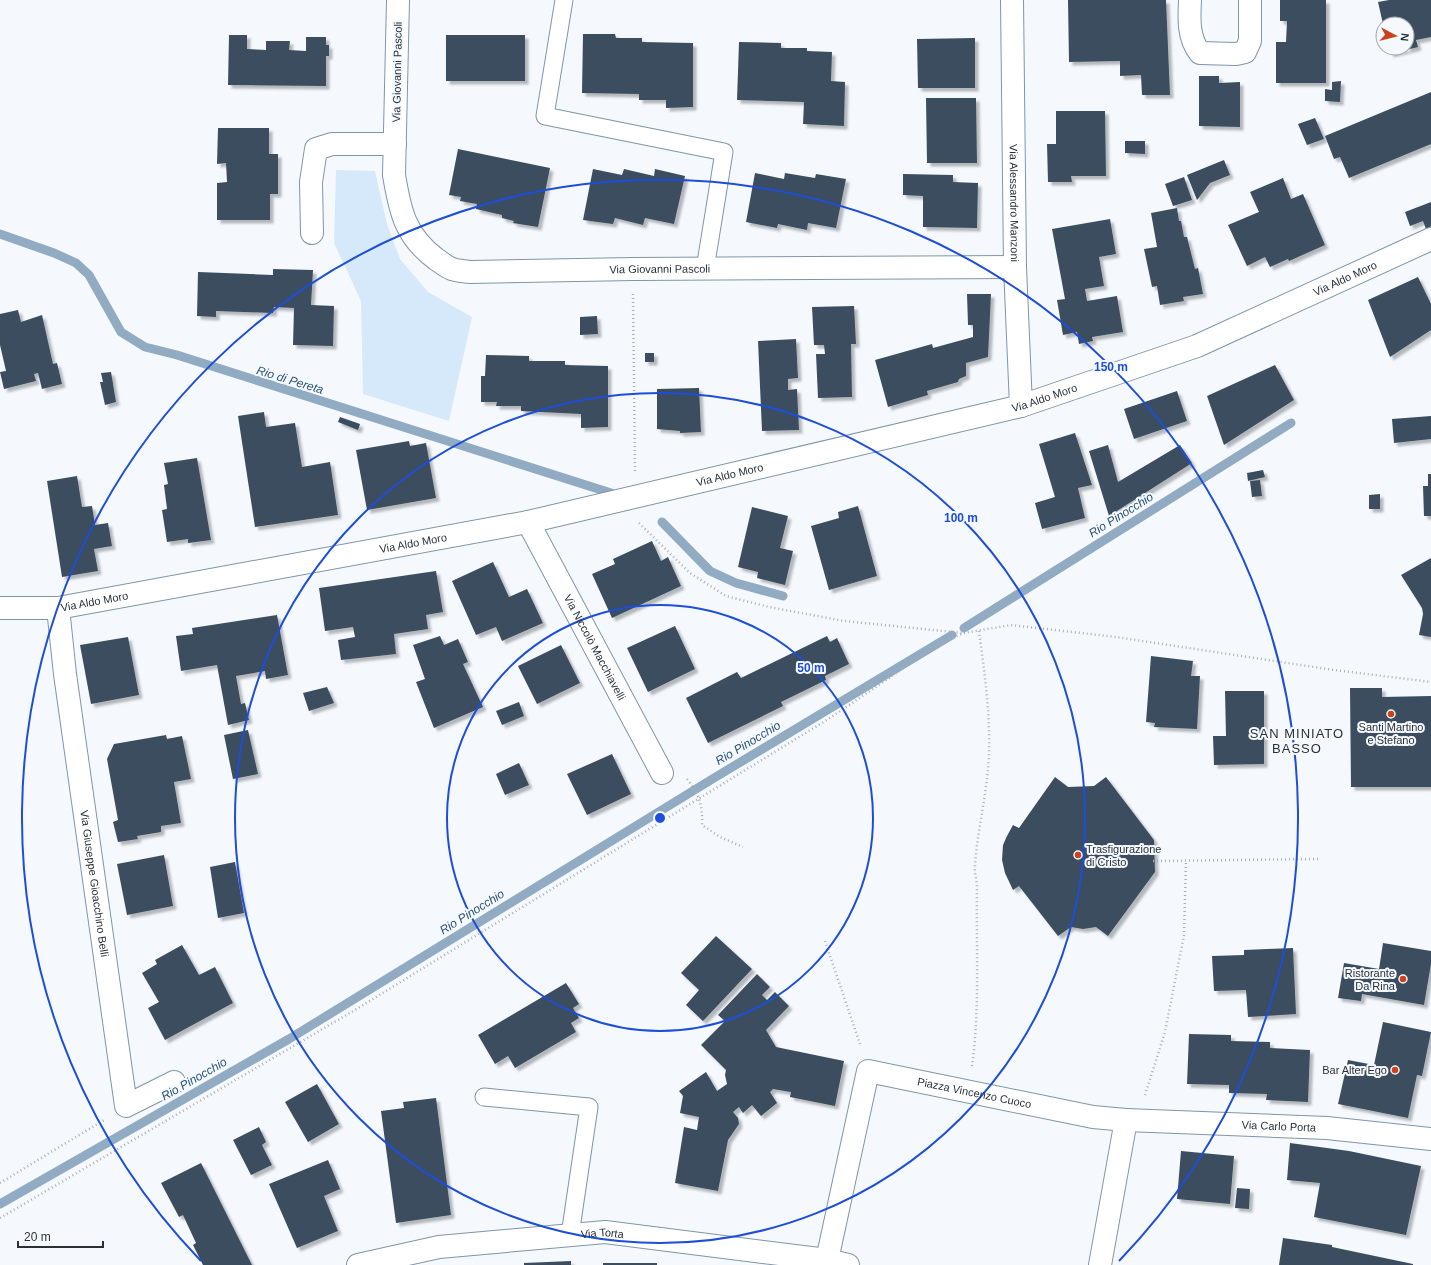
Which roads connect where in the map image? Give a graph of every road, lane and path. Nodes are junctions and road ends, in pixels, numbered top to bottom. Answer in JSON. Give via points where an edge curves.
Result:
{"nodes":[{"id":1,"x":398,"y":0,"type":"edge"},
{"id":2,"x":564,"y":0,"type":"edge"},
{"id":3,"x":1012,"y":0,"type":"edge"},
{"id":4,"x":1190,"y":0,"type":"edge"},
{"id":5,"x":1250,"y":0,"type":"edge"},
{"id":6,"x":395,"y":144,"type":"junction"},
{"id":7,"x":312,"y":233,"type":"dead end"},
{"id":8,"x":1431,"y":239,"type":"edge"},
{"id":9,"x":1015,"y":267,"type":"junction"},
{"id":10,"x":633,"y":269,"type":"junction"},
{"id":11,"x":705,"y":269,"type":"junction"},
{"id":12,"x":1021,"y":406,"type":"junction"},
{"id":13,"x":635,"y":468,"type":"dead end"},
{"id":14,"x":618,"y":501,"type":"junction"},
{"id":15,"x":528,"y":522,"type":"junction"},
{"id":16,"x":0,"y":608,"type":"edge"},
{"id":17,"x":58,"y":608,"type":"junction"},
{"id":18,"x":979,"y":631,"type":"junction"},
{"id":19,"x":964,"y":634,"type":"junction"},
{"id":20,"x":1431,"y":682,"type":"edge"},
{"id":21,"x":662,"y":773,"type":"dead end"},
{"id":22,"x":693,"y":787,"type":"dead end"},
{"id":23,"x":699,"y":798,"type":"junction"},
{"id":24,"x":743,"y":847,"type":"dead end"},
{"id":25,"x":1318,"y":859,"type":"dead end"},
{"id":26,"x":1186,"y":861,"type":"junction"},
{"id":27,"x":1153,"y":862,"type":"dead end"},
{"id":28,"x":825,"y":941,"type":"dead end"},
{"id":29,"x":868,"y":1071,"type":"junction"},
{"id":30,"x":174,"y":1082,"type":"dead end"},
{"id":31,"x":968,"y":1091,"type":"junction"},
{"id":32,"x":484,"y":1097,"type":"dead end"},
{"id":33,"x":126,"y":1106,"type":"junction"},
{"id":34,"x":1132,"y":1120,"type":"junction"},
{"id":35,"x":1431,"y":1139,"type":"edge"},
{"id":36,"x":0,"y":1183,"type":"edge"},
{"id":37,"x":0,"y":1218,"type":"edge"},
{"id":38,"x":570,"y":1235,"type":"junction"},
{"id":39,"x":728,"y":1257,"type":"edge"},
{"id":40,"x":827,"y":1260,"type":"junction"},
{"id":41,"x":358,"y":1265,"type":"edge"},
{"id":42,"x":848,"y":1265,"type":"edge"},
{"id":43,"x":1100,"y":1265,"type":"edge"}],
"edges":[{"from":1,"to":6,"type":"street","name":"Via Giovanni Pascoli"},
{"from":2,"to":11,"type":"lane","via":[[545,116],[724,152]]},
{"from":3,"to":9,"type":"street","name":"Via Alessandro Manzoni"},
{"from":4,"to":5,"type":"street","via":[[1189,27],[1200,53],[1236,54],[1245,52],[1250,41]]},
{"from":6,"to":7,"type":"street","via":[[332,144],[316,148],[311,182]]},
{"from":6,"to":10,"type":"street","name":"Via Giovanni Pascoli","via":[[394,175],[402,214],[409,231],[425,250],[450,269],[470,272]]},
{"from":8,"to":12,"type":"street","name":"Via Aldo Moro","via":[[1197,346]]},
{"from":9,"to":11,"type":"street","name":"Via Giovanni Pascoli"},
{"from":9,"to":12,"type":"street","name":"Via Alessandro Manzoni"},
{"from":10,"to":11,"type":"street","name":"Via Giovanni Pascoli"},
{"from":10,"to":13,"type":"path"},
{"from":12,"to":14,"type":"street","name":"Via Aldo Moro"},
{"from":14,"to":15,"type":"street","name":"Via Aldo Moro"},
{"from":14,"to":19,"type":"path","via":[[690,573],[726,596],[769,607],[844,620]]},
{"from":15,"to":17,"type":"street","name":"Via Aldo Moro"},
{"from":15,"to":21,"type":"street","name":"Via Niccolò Macchiavelli"},
{"from":16,"to":17,"type":"street","name":"Via Aldo Moro"},
{"from":17,"to":33,"type":"street","name":"Via Giuseppe Gioacchino Belli"},
{"from":18,"to":19,"type":"path"},
{"from":18,"to":20,"type":"path","via":[[1011,626],[1116,637]]},
{"from":18,"to":31,"type":"path","via":[[990,735],[975,868],[975,1043]]},
{"from":19,"to":23,"type":"path","via":[[942,642],[830,718]]},
{"from":22,"to":23,"type":"path"},
{"from":23,"to":24,"type":"path","via":[[702,825],[720,837]]},
{"from":23,"to":37,"type":"path","via":[[355,1010]]},
{"from":25,"to":26,"type":"path"},
{"from":26,"to":27,"type":"path"},
{"from":26,"to":34,"type":"path","via":[[1184,935],[1165,1032]]},
{"from":28,"to":29,"type":"path"},
{"from":29,"to":31,"type":"street","name":"Piazza Vincenzo Cuoco"},
{"from":29,"to":40,"type":"street"},
{"from":30,"to":33,"type":"street"},
{"from":31,"to":34,"type":"street","name":"Piazza Vincenzo Cuoco","via":[[1093,1117]]},
{"from":32,"to":38,"type":"lane","via":[[589,1107]]},
{"from":33,"to":36,"type":"path"},
{"from":34,"to":35,"type":"street","name":"Via Carlo Porta","via":[[1327,1128]]},
{"from":34,"to":43,"type":"street"},
{"from":38,"to":39,"type":"street","name":"Via Torta","via":[[606,1232]]},
{"from":38,"to":41,"type":"street","name":"Via Torta","via":[[439,1246]]},
{"from":39,"to":40,"type":"street","name":"Via Torta"},
{"from":40,"to":42,"type":"street","name":"Via Torta"}]}
